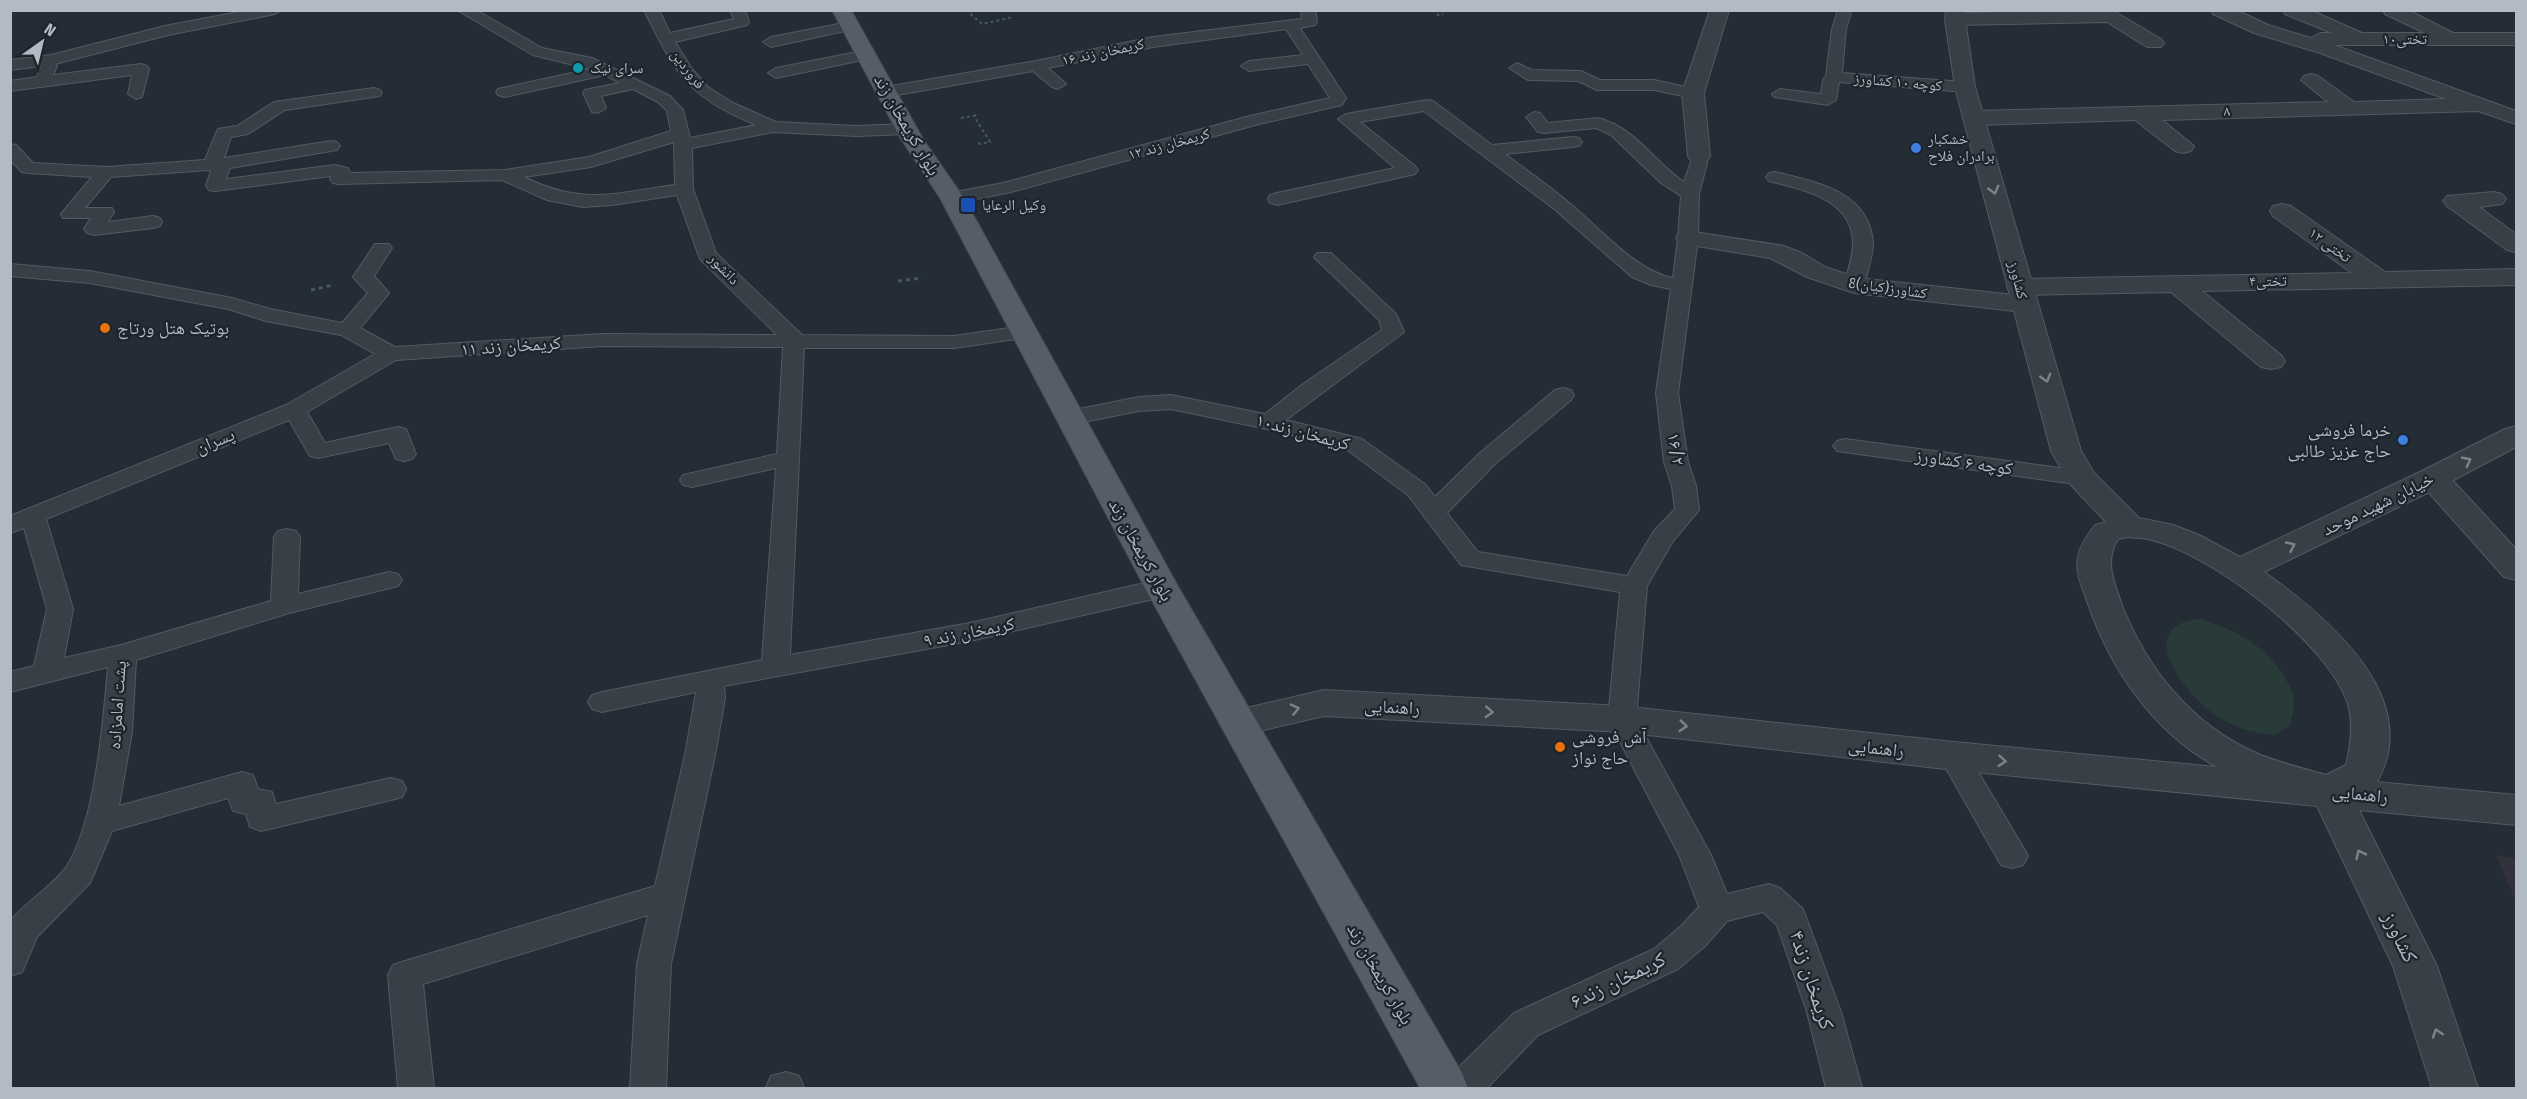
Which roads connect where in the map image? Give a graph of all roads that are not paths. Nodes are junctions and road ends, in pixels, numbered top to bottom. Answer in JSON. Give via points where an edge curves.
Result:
{"nodes":[{"id":1,"x":275,"y":10,"type":"edge"},
{"id":2,"x":464,"y":10,"type":"edge"},
{"id":3,"x":651,"y":10,"type":"edge"},
{"id":4,"x":737,"y":10,"type":"edge"},
{"id":5,"x":1308,"y":10,"type":"edge"},
{"id":6,"x":1720,"y":10,"type":"edge"},
{"id":7,"x":2220,"y":10,"type":"edge"},
{"id":8,"x":2292,"y":10,"type":"edge"},
{"id":9,"x":2392,"y":10,"type":"edge"},
{"id":10,"x":1844,"y":12,"type":"dead end"},
{"id":11,"x":1956,"y":15,"type":"edge"},
{"id":12,"x":845,"y":18,"type":"edge"},
{"id":13,"x":1291,"y":25,"type":"junction"},
{"id":14,"x":666,"y":39,"type":"junction"},
{"id":15,"x":2294,"y":39,"type":"junction"},
{"id":16,"x":2364,"y":39,"type":"junction"},
{"id":17,"x":2452,"y":39,"type":"junction"},
{"id":18,"x":2517,"y":39,"type":"edge"},
{"id":19,"x":771,"y":42,"type":"dead end"},
{"id":20,"x":2154,"y":43,"type":"dead end"},
{"id":21,"x":867,"y":55,"type":"junction"},
{"id":22,"x":1312,"y":58,"type":"junction"},
{"id":23,"x":51,"y":60,"type":"junction"},
{"id":24,"x":10,"y":65,"type":"edge"},
{"id":25,"x":1036,"y":66,"type":"junction"},
{"id":26,"x":1249,"y":66,"type":"dead end"},
{"id":27,"x":1517,"y":68,"type":"dead end"},
{"id":28,"x":607,"y":70,"type":"junction"},
{"id":29,"x":776,"y":74,"type":"dead end"},
{"id":30,"x":1833,"y":77,"type":"junction"},
{"id":31,"x":2311,"y":80,"type":"dead end"},
{"id":32,"x":43,"y":81,"type":"junction"},
{"id":33,"x":636,"y":84,"type":"junction"},
{"id":34,"x":1058,"y":84,"type":"dead end"},
{"id":35,"x":10,"y":86,"type":"edge"},
{"id":36,"x":1965,"y":87,"type":"junction"},
{"id":37,"x":504,"y":92,"type":"dead end"},
{"id":38,"x":886,"y":92,"type":"junction"},
{"id":39,"x":374,"y":93,"type":"dead end"},
{"id":40,"x":1693,"y":93,"type":"junction"},
{"id":41,"x":136,"y":94,"type":"dead end"},
{"id":42,"x":1780,"y":94,"type":"dead end"},
{"id":43,"x":2506,"y":94,"type":"dead end"},
{"id":44,"x":2472,"y":102,"type":"junction"},
{"id":45,"x":598,"y":108,"type":"dead end"},
{"id":46,"x":2349,"y":108,"type":"junction"},
{"id":47,"x":2284,"y":110,"type":"junction"},
{"id":48,"x":2139,"y":113,"type":"junction"},
{"id":49,"x":1534,"y":117,"type":"dead end"},
{"id":50,"x":1974,"y":118,"type":"junction"},
{"id":51,"x":2517,"y":118,"type":"edge"},
{"id":52,"x":773,"y":127,"type":"junction"},
{"id":53,"x":906,"y":129,"type":"junction"},
{"id":54,"x":2320,"y":132,"type":"dead end"},
{"id":55,"x":682,"y":140,"type":"junction"},
{"id":56,"x":1584,"y":140,"type":"dead end"},
{"id":57,"x":331,"y":146,"type":"dead end"},
{"id":58,"x":2183,"y":146,"type":"dead end"},
{"id":59,"x":10,"y":149,"type":"edge"},
{"id":60,"x":1487,"y":151,"type":"junction"},
{"id":61,"x":1699,"y":160,"type":"joint"},
{"id":62,"x":217,"y":165,"type":"junction"},
{"id":63,"x":105,"y":172,"type":"junction"},
{"id":64,"x":506,"y":175,"type":"junction"},
{"id":65,"x":1774,"y":177,"type":"dead end"},
{"id":66,"x":684,"y":189,"type":"junction"},
{"id":67,"x":1690,"y":194,"type":"junction"},
{"id":68,"x":952,"y":198,"type":"junction"},
{"id":69,"x":1276,"y":199,"type":"dead end"},
{"id":70,"x":2494,"y":199,"type":"dead end"},
{"id":71,"x":2282,"y":211,"type":"dead end"},
{"id":72,"x":153,"y":222,"type":"dead end"},
{"id":73,"x":1688,"y":238,"type":"junction"},
{"id":74,"x":2517,"y":244,"type":"edge"},
{"id":75,"x":382,"y":248,"type":"dead end"},
{"id":76,"x":1324,"y":257,"type":"dead end"},
{"id":77,"x":10,"y":270,"type":"edge"},
{"id":78,"x":2517,"y":277,"type":"edge"},
{"id":79,"x":2378,"y":279,"type":"junction"},
{"id":80,"x":2176,"y":283,"type":"junction"},
{"id":81,"x":1681,"y":285,"type":"junction"},
{"id":82,"x":1854,"y":285,"type":"junction"},
{"id":83,"x":2022,"y":296,"type":"junction"},
{"id":84,"x":347,"y":330,"type":"junction"},
{"id":85,"x":1024,"y":332,"type":"junction"},
{"id":86,"x":794,"y":339,"type":"junction"},
{"id":87,"x":391,"y":354,"type":"junction"},
{"id":88,"x":2271,"y":361,"type":"dead end"},
{"id":89,"x":1563,"y":395,"type":"dead end"},
{"id":90,"x":294,"y":410,"type":"junction"},
{"id":91,"x":1069,"y":417,"type":"junction"},
{"id":92,"x":1269,"y":422,"type":"junction"},
{"id":93,"x":2517,"y":435,"type":"edge"},
{"id":94,"x":1845,"y":446,"type":"dead end"},
{"id":95,"x":404,"y":454,"type":"dead end"},
{"id":96,"x":789,"y":458,"type":"junction"},
{"id":97,"x":2082,"y":478,"type":"junction"},
{"id":98,"x":2433,"y":478,"type":"junction"},
{"id":99,"x":692,"y":480,"type":"dead end"},
{"id":100,"x":1434,"y":512,"type":"junction"},
{"id":101,"x":22,"y":521,"type":"edge"},
{"id":102,"x":2129,"y":528,"type":"junction"},
{"id":103,"x":287,"y":537,"type":"dead end"},
{"id":104,"x":2517,"y":568,"type":"edge"},
{"id":105,"x":2238,"y":571,"type":"junction"},
{"id":106,"x":389,"y":580,"type":"dead end"},
{"id":107,"x":1634,"y":586,"type":"junction"},
{"id":108,"x":1162,"y":588,"type":"junction"},
{"id":109,"x":284,"y":606,"type":"junction"},
{"id":110,"x":123,"y":654,"type":"junction"},
{"id":111,"x":775,"y":667,"type":"junction"},
{"id":112,"x":47,"y":672,"type":"junction"},
{"id":113,"x":709,"y":679,"type":"junction"},
{"id":114,"x":10,"y":682,"type":"edge"},
{"id":115,"x":602,"y":702,"type":"dead end"},
{"id":116,"x":1622,"y":719,"type":"junction"},
{"id":117,"x":1238,"y":723,"type":"junction"},
{"id":118,"x":1954,"y":756,"type":"junction"},
{"id":119,"x":391,"y":789,"type":"dead end"},
{"id":120,"x":2330,"y":791,"type":"junction"},
{"id":121,"x":2517,"y":810,"type":"edge"},
{"id":122,"x":100,"y":823,"type":"junction"},
{"id":123,"x":2012,"y":856,"type":"dead end"},
{"id":124,"x":670,"y":895,"type":"junction"},
{"id":125,"x":1717,"y":910,"type":"junction"},
{"id":126,"x":10,"y":962,"type":"edge"},
{"id":127,"x":416,"y":1089,"type":"edge"},
{"id":128,"x":648,"y":1089,"type":"edge"},
{"id":129,"x":1445,"y":1089,"type":"edge"},
{"id":130,"x":1463,"y":1089,"type":"edge"},
{"id":131,"x":1844,"y":1089,"type":"edge"},
{"id":132,"x":2455,"y":1089,"type":"edge"}],
"edges":[{"from":1,"to":23,"type":"lane","via":[[165,31]]},
{"from":2,"to":28,"type":"lane","name":"دانشور","via":[[538,52],[586,61]]},
{"from":3,"to":14,"type":"lane","name":"فروردین"},
{"from":4,"to":14,"type":"lane","via":[[742,22]]},
{"from":5,"to":13,"type":"lane","via":[[1310,22]]},
{"from":6,"to":40,"type":"street","name":"۱۶/۲"},
{"from":7,"to":15,"type":"street"},
{"from":8,"to":16,"type":"street"},
{"from":9,"to":17,"type":"street"},
{"from":10,"to":30,"type":"lane"},
{"from":11,"to":20,"type":"street","via":[[2111,16]]},
{"from":11,"to":36,"type":"street","name":"کشاورز"},
{"from":12,"to":19,"type":"lane"},
{"from":12,"to":21,"type":"main road","name":"بلوار کریمخان زند"},
{"from":13,"to":22,"type":"lane"},
{"from":13,"to":25,"type":"lane","name":"کریمخان زند ۱۶","via":[[1153,42]]},
{"from":14,"to":52,"type":"lane","name":"فروردین","via":[[688,75],[703,90]]},
{"from":15,"to":16,"type":"street","name":"تختی۱۰"},
{"from":15,"to":44,"type":"street"},
{"from":16,"to":17,"type":"street","name":"تختی۱۰"},
{"from":17,"to":18,"type":"street","name":"تختی۱۰"},
{"from":21,"to":29,"type":"lane"},
{"from":21,"to":38,"type":"main road","name":"بلوار کریمخان زند"},
{"from":22,"to":26,"type":"lane"},
{"from":22,"to":68,"type":"lane","name":"کریمخان زند ۱۲","via":[[1338,98],[1335,102],[1005,188]]},
{"from":23,"to":24,"type":"lane"},
{"from":23,"to":32,"type":"lane"},
{"from":25,"to":34,"type":"lane"},
{"from":25,"to":38,"type":"lane","name":"کریمخان زند ۱۶"},
{"from":27,"to":40,"type":"lane","via":[[1528,75],[1581,76],[1597,85],[1654,85]]},
{"from":28,"to":33,"type":"lane","name":"دانشور"},
{"from":28,"to":37,"type":"lane"},
{"from":30,"to":36,"type":"lane","name":"کوچه ۱۰ کشاورز"},
{"from":30,"to":42,"type":"lane","name":"کوچه ۱۰ کشاورز","via":[[1828,100]]},
{"from":31,"to":46,"type":"street"},
{"from":32,"to":35,"type":"lane"},
{"from":32,"to":41,"type":"lane","via":[[141,69]]},
{"from":33,"to":45,"type":"lane","via":[[591,93]]},
{"from":33,"to":55,"type":"lane","name":"دانشور","via":[[664,99],[675,110]]},
{"from":36,"to":50,"type":"street","name":"کشاورز"},
{"from":38,"to":53,"type":"main road","name":"بلوار کریمخان زند"},
{"from":39,"to":62,"type":"lane","via":[[280,106],[242,130],[224,133]]},
{"from":40,"to":61,"type":"street","name":"۱۶/۲"},
{"from":43,"to":44,"type":"street","name":"۸"},
{"from":44,"to":46,"type":"street","name":"۸"},
{"from":44,"to":51,"type":"street"},
{"from":46,"to":47,"type":"street","name":"۸"},
{"from":47,"to":48,"type":"street","name":"۸"},
{"from":47,"to":54,"type":"street"},
{"from":48,"to":50,"type":"street","name":"۸"},
{"from":48,"to":58,"type":"street"},
{"from":49,"to":67,"type":"lane","via":[[1544,128],[1598,123],[1617,130],[1667,179]]},
{"from":50,"to":83,"type":"street","name":"کشاورز","one_way":true},
{"from":52,"to":53,"type":"lane"},
{"from":52,"to":55,"type":"lane"},
{"from":53,"to":68,"type":"main road","name":"بلوار کریمخان زند"},
{"from":55,"to":64,"type":"lane","via":[[591,162]]},
{"from":55,"to":66,"type":"lane","name":"دانشور"},
{"from":56,"to":60,"type":"lane"},
{"from":57,"to":62,"type":"lane"},
{"from":59,"to":63,"type":"lane","via":[[28,168]]},
{"from":60,"to":69,"type":"lane","via":[[1426,105],[1346,119],[1409,170]]},
{"from":60,"to":81,"type":"lane","via":[[1560,204],[1639,273]]},
{"from":61,"to":67,"type":"lane","name":"۱۶/۲"},
{"from":62,"to":63,"type":"lane"},
{"from":62,"to":64,"type":"lane","via":[[215,186],[335,170],[342,172],[339,179]]},
{"from":63,"to":72,"type":"lane","via":[[70,214],[105,212],[94,228]]},
{"from":64,"to":66,"type":"lane","via":[[534,190],[569,200],[593,201]]},
{"from":65,"to":82,"type":"lane","via":[[1811,186],[1844,202],[1855,214],[1863,244]]},
{"from":66,"to":86,"type":"lane","name":"دانشور","via":[[707,255]]},
{"from":67,"to":73,"type":"lane","name":"۱۶/۲"},
{"from":68,"to":85,"type":"main road","name":"بلوار کریمخان زند"},
{"from":70,"to":74,"type":"street","via":[[2455,201]]},
{"from":71,"to":79,"type":"street","name":"۱۲ تختی"},
{"from":73,"to":81,"type":"lane","name":"۱۶/۲"},
{"from":73,"to":82,"type":"street","name":"8کشاورز(کیان)","via":[[1775,251],[1816,272]]},
{"from":75,"to":84,"type":"lane","via":[[363,277],[379,292]]},
{"from":76,"to":92,"type":"lane","via":[[1389,318],[1393,332]]},
{"from":77,"to":84,"type":"lane","via":[[153,288]]},
{"from":78,"to":79,"type":"street","name":"تختی۴"},
{"from":79,"to":80,"type":"street","name":"تختی۴"},
{"from":80,"to":83,"type":"street","name":"تختی۴"},
{"from":80,"to":88,"type":"street"},
{"from":81,"to":107,"type":"lane","name":"۱۶/۲","via":[[1668,393],[1676,462],[1687,510],[1663,537]]},
{"from":82,"to":83,"type":"street","name":"8کشاورز(کیان)"},
{"from":83,"to":97,"type":"street","name":"کشاورز","one_way":true,"via":[[2066,451]]},
{"from":84,"to":87,"type":"lane"},
{"from":85,"to":86,"type":"lane","name":"کریمخان زند ۱۱","via":[[954,342]]},
{"from":85,"to":91,"type":"main road","name":"بلوار کریمخان زند"},
{"from":86,"to":87,"type":"lane","name":"کریمخان زند ۱۱","via":[[603,340]]},
{"from":86,"to":96,"type":"lane"},
{"from":87,"to":90,"type":"lane","name":"پسران"},
{"from":89,"to":100,"type":"lane","via":[[1488,458]]},
{"from":90,"to":95,"type":"lane","via":[[318,451],[398,434]]},
{"from":90,"to":101,"type":"lane","name":"پسران"},
{"from":91,"to":92,"type":"lane","name":"کریمخان زند۱۰","via":[[1171,402]]},
{"from":91,"to":108,"type":"main road","name":"بلوار کریمخان زند"},
{"from":92,"to":100,"type":"lane","name":"کریمخان زند۱۰","via":[[1354,444],[1417,490]]},
{"from":98,"to":93,"type":"street","name":"خیابان شهید موحد","one_way":true},
{"from":94,"to":97,"type":"lane","name":"کوچه ۶ کشاورز"},
{"from":96,"to":99,"type":"lane"},
{"from":96,"to":111,"type":"lane"},
{"from":97,"to":102,"type":"street","name":"کشاورز"},
{"from":98,"to":104,"type":"street"},
{"from":105,"to":98,"type":"street","name":"خیابان شهید موحد","one_way":true},
{"from":100,"to":107,"type":"lane","name":"کریمخان زند۱۰","via":[[1470,559]]},
{"from":101,"to":112,"type":"lane","via":[[60,609]]},
{"from":102,"to":105,"type":"street","via":[[2160,532],[2197,547]]},
{"from":102,"to":120,"type":"street","via":[[2107,532],[2096,545],[2094,569],[2106,608],[2130,660],[2158,700],[2197,735],[2242,763]]},
{"from":103,"to":109,"type":"lane"},
{"from":105,"to":120,"type":"street","via":[[2298,615],[2329,645],[2354,676],[2366,702],[2371,739],[2363,773]]},
{"from":106,"to":109,"type":"lane"},
{"from":107,"to":116,"type":"lane","name":"۱۶/۲"},
{"from":108,"to":111,"type":"lane","name":"کریمخان زند ۹","via":[[970,632]]},
{"from":108,"to":117,"type":"main road","name":"بلوار کریمخان زند"},
{"from":109,"to":110,"type":"lane"},
{"from":110,"to":112,"type":"lane","name":"پشت امامزاده"},
{"from":110,"to":122,"type":"lane","name":"پشت امامزاده","via":[[117,732]]},
{"from":111,"to":113,"type":"lane","name":"کریمخان زند ۹"},
{"from":112,"to":114,"type":"lane","name":"پشت امامزاده"},
{"from":113,"to":115,"type":"lane","name":"کریمخان زند ۹"},
{"from":113,"to":124,"type":"lane","via":[[711,698]]},
{"from":117,"to":116,"type":"street","name":"راهنمایی","one_way":true,"via":[[1324,703]]},
{"from":116,"to":118,"type":"street","name":"راهنمایی","one_way":true},
{"from":116,"to":125,"type":"lane","via":[[1695,855]]},
{"from":117,"to":129,"type":"main road","name":"بلوار کریمخان زند"},
{"from":118,"to":120,"type":"street","name":"راهنمایی","one_way":true},
{"from":118,"to":123,"type":"lane"},
{"from":119,"to":122,"type":"lane","via":[[261,819],[261,800],[244,803],[242,783]]},
{"from":120,"to":121,"type":"street","name":"راهنمایی"},
{"from":132,"to":120,"type":"street","name":"کشاورز","one_way":true,"via":[[2415,966]]},
{"from":122,"to":126,"type":"lane","name":"پشت امامزاده","via":[[79,874],[22,929]]},
{"from":124,"to":127,"type":"lane","via":[[405,975]]},
{"from":124,"to":128,"type":"lane","via":[[654,964]]},
{"from":125,"to":130,"type":"lane","name":"کریمخان زند۶","via":[[1666,959],[1526,1024]]},
{"from":125,"to":131,"type":"lane","name":"کریمخان زند۴","via":[[1769,897],[1791,918],[1824,1012]]}]}
